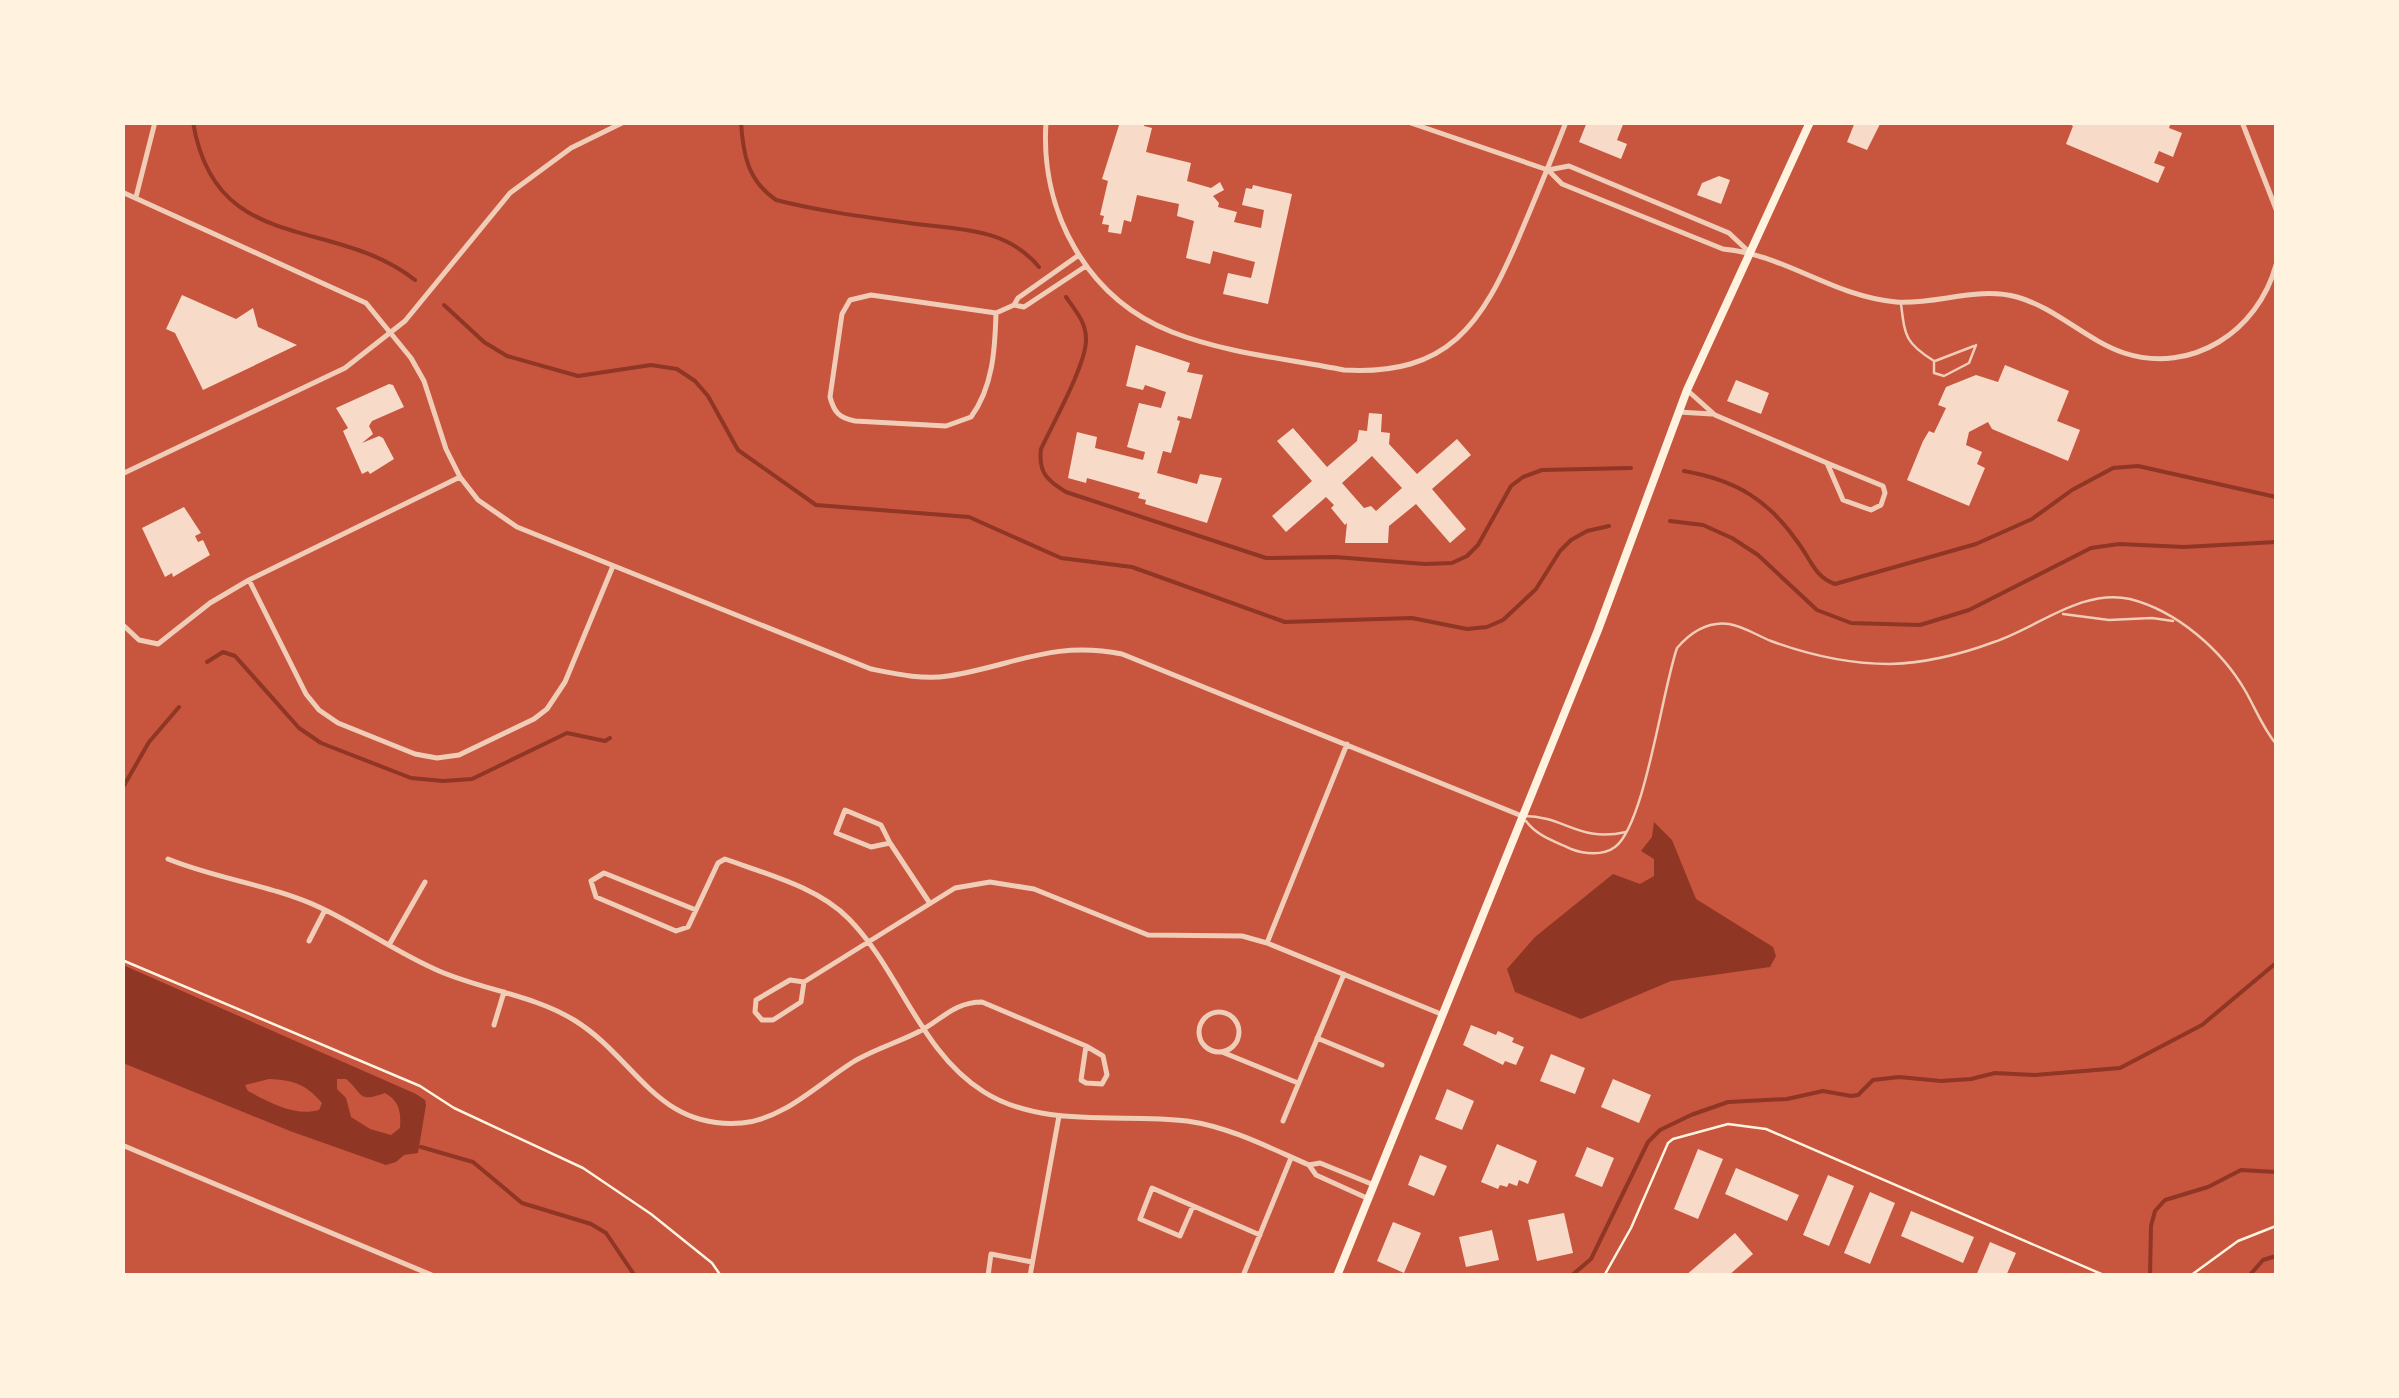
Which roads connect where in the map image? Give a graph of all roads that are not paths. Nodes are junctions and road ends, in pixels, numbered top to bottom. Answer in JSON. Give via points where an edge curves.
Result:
{"nodes":[{"id":1,"x":155,"y":122,"type":"edge"},
{"id":2,"x":624,"y":122,"type":"edge"},
{"id":3,"x":1046,"y":122,"type":"edge"},
{"id":4,"x":1408,"y":122,"type":"edge"},
{"id":5,"x":1566,"y":122,"type":"edge"},
{"id":6,"x":1810,"y":122,"type":"edge"},
{"id":7,"x":2242,"y":122,"type":"edge"},
{"id":8,"x":1548,"y":170,"type":"junction"},
{"id":9,"x":122,"y":192,"type":"edge"},
{"id":10,"x":136,"y":197,"type":"junction"},
{"id":11,"x":2276,"y":209,"type":"edge"},
{"id":12,"x":1749,"y":252,"type":"junction"},
{"id":13,"x":1079,"y":256,"type":"junction"},
{"id":14,"x":2276,"y":265,"type":"edge"},
{"id":15,"x":1086,"y":266,"type":"junction"},
{"id":16,"x":1900,"y":302,"type":"junction"},
{"id":17,"x":1014,"y":305,"type":"junction"},
{"id":18,"x":996,"y":313,"type":"junction"},
{"id":19,"x":392,"y":333,"type":"junction"},
{"id":20,"x":1934,"y":361,"type":"junction"},
{"id":21,"x":1687,"y":390,"type":"junction"},
{"id":22,"x":1678,"y":412,"type":"junction"},
{"id":23,"x":1715,"y":415,"type":"junction"},
{"id":24,"x":1827,"y":462,"type":"junction"},
{"id":25,"x":122,"y":474,"type":"edge"},
{"id":26,"x":460,"y":477,"type":"junction"},
{"id":27,"x":613,"y":566,"type":"junction"},
{"id":28,"x":248,"y":580,"type":"junction"},
{"id":29,"x":2058,"y":614,"type":"junction"},
{"id":30,"x":2175,"y":621,"type":"junction"},
{"id":31,"x":122,"y":624,"type":"edge"},
{"id":32,"x":1348,"y":744,"type":"junction"},
{"id":33,"x":2276,"y":744,"type":"edge"},
{"id":34,"x":1522,"y":816,"type":"junction"},
{"id":35,"x":1628,"y":832,"type":"junction"},
{"id":36,"x":890,"y":844,"type":"junction"},
{"id":37,"x":168,"y":858,"type":"dead end"},
{"id":38,"x":425,"y":882,"type":"dead end"},
{"id":39,"x":929,"y":902,"type":"junction"},
{"id":40,"x":324,"y":910,"type":"junction"},
{"id":41,"x":696,"y":910,"type":"junction"},
{"id":42,"x":309,"y":941,"type":"dead end"},
{"id":43,"x":867,"y":942,"type":"junction"},
{"id":44,"x":1267,"y":943,"type":"junction"},
{"id":45,"x":389,"y":946,"type":"junction"},
{"id":46,"x":1344,"y":974,"type":"junction"},
{"id":47,"x":804,"y":982,"type":"junction"},
{"id":48,"x":504,"y":992,"type":"junction"},
{"id":49,"x":1444,"y":1015,"type":"junction"},
{"id":50,"x":494,"y":1025,"type":"dead end"},
{"id":51,"x":925,"y":1028,"type":"junction"},
{"id":52,"x":1317,"y":1038,"type":"junction"},
{"id":53,"x":1086,"y":1046,"type":"junction"},
{"id":54,"x":1220,"y":1051,"type":"junction"},
{"id":55,"x":1382,"y":1065,"type":"dead end"},
{"id":56,"x":1298,"y":1083,"type":"junction"},
{"id":57,"x":1060,"y":1115,"type":"junction"},
{"id":58,"x":1284,"y":1121,"type":"dead end"},
{"id":59,"x":122,"y":1145,"type":"edge"},
{"id":60,"x":1292,"y":1157,"type":"junction"},
{"id":61,"x":1309,"y":1165,"type":"junction"},
{"id":62,"x":1374,"y":1185,"type":"junction"},
{"id":63,"x":1368,"y":1199,"type":"junction"},
{"id":64,"x":1193,"y":1206,"type":"junction"},
{"id":65,"x":1260,"y":1235,"type":"junction"},
{"id":66,"x":1032,"y":1262,"type":"junction"},
{"id":67,"x":434,"y":1276,"type":"edge"},
{"id":68,"x":988,"y":1276,"type":"edge"},
{"id":69,"x":1030,"y":1276,"type":"edge"},
{"id":70,"x":1243,"y":1276,"type":"edge"},
{"id":71,"x":1337,"y":1276,"type":"edge"}],
"edges":[{"from":1,"to":10,"type":"street"},
{"from":2,"to":19,"type":"street","via":[[571,148],[510,193]]},
{"from":3,"to":13,"type":"street","via":[[1049,187]]},
{"from":4,"to":8,"type":"street"},
{"from":5,"to":8,"type":"street"},
{"from":6,"to":12,"type":"main road"},
{"from":7,"to":11,"type":"street"},
{"from":8,"to":12,"type":"street","via":[[1562,184],[1723,250]]},
{"from":8,"to":12,"type":"street","via":[[1569,166],[1730,233]]},
{"from":8,"to":15,"type":"street","via":[[1475,322],[1438,352],[1383,371],[1344,370],[1171,332],[1129,308]]},
{"from":9,"to":10,"type":"street"},
{"from":10,"to":19,"type":"street","via":[[354,295]]},
{"from":12,"to":16,"type":"street","via":[[1867,298]]},
{"from":12,"to":21,"type":"main road"},
{"from":13,"to":15,"type":"street"},
{"from":13,"to":17,"type":"street"},
{"from":14,"to":16,"type":"street","via":[[2260,305],[2242,326],[2206,350],[2171,358],[2124,353],[2017,297]]},
{"from":15,"to":17,"type":"street","via":[[1024,307]]},
{"from":16,"to":20,"type":"lane","via":[[1904,336]]},
{"from":17,"to":18,"type":"street"},
{"from":18,"to":18,"type":"street","via":[[870,294],[850,300],[834,364],[834,410],[854,422],[960,424],[985,390]]},
{"from":19,"to":25,"type":"street","via":[[326,378]]},
{"from":19,"to":26,"type":"street","via":[[424,381]]},
{"from":20,"to":20,"type":"lane","via":[[1976,345],[1969,363],[1944,376],[1934,372]]},
{"from":21,"to":22,"type":"main road"},
{"from":21,"to":23,"type":"street"},
{"from":22,"to":23,"type":"street"},
{"from":22,"to":34,"type":"main road"},
{"from":23,"to":24,"type":"street"},
{"from":24,"to":24,"type":"street","via":[[1843,500],[1870,510],[1880,505],[1883,486]]},
{"from":26,"to":27,"type":"street","via":[[505,520]]},
{"from":26,"to":28,"type":"street"},
{"from":27,"to":28,"type":"street","via":[[565,682],[547,709],[460,755],[437,758],[354,730],[320,710]]},
{"from":27,"to":32,"type":"street","via":[[871,669],[944,677],[1043,652],[1096,648]]},
{"from":28,"to":31,"type":"street","via":[[158,644],[139,640]]},
{"from":29,"to":30,"type":"lane"},
{"from":29,"to":30,"type":"lane","via":[[2114,598]]},
{"from":29,"to":35,"type":"lane","via":[[1996,642],[1892,664],[1805,652],[1730,624],[1690,634],[1671,666]]},
{"from":30,"to":33,"type":"lane","via":[[2226,661]]},
{"from":32,"to":34,"type":"street"},
{"from":32,"to":44,"type":"street"},
{"from":34,"to":35,"type":"lane","via":[[1545,817],[1592,836]]},
{"from":34,"to":35,"type":"lane","via":[[1534,832],[1589,854],[1608,852]]},
{"from":34,"to":49,"type":"main road"},
{"from":36,"to":36,"type":"street","via":[[881,825],[845,810],[836,833],[871,847]]},
{"from":36,"to":39,"type":"street"},
{"from":37,"to":40,"type":"street"},
{"from":38,"to":45,"type":"street"},
{"from":39,"to":43,"type":"street"},
{"from":39,"to":44,"type":"street","via":[[955,888],[1004,882],[1148,935],[1242,936]]},
{"from":40,"to":42,"type":"street"},
{"from":40,"to":45,"type":"street"},
{"from":41,"to":41,"type":"street","via":[[604,873],[590,881],[596,897],[676,930],[688,927]]},
{"from":41,"to":43,"type":"street","via":[[726,859],[832,904]]},
{"from":43,"to":47,"type":"street"},
{"from":43,"to":51,"type":"street"},
{"from":44,"to":46,"type":"street"},
{"from":45,"to":48,"type":"street"},
{"from":46,"to":49,"type":"street"},
{"from":46,"to":52,"type":"street"},
{"from":47,"to":47,"type":"street","via":[[790,980],[756,1000],[755,1012],[773,1020],[801,1002]]},
{"from":48,"to":50,"type":"street"},
{"from":48,"to":51,"type":"street","via":[[577,1022],[676,1110],[726,1124],[773,1116],[856,1060]]},
{"from":49,"to":62,"type":"main road"},
{"from":51,"to":53,"type":"street","via":[[959,1005],[982,1002]]},
{"from":51,"to":57,"type":"street","via":[[954,1068],[986,1093]]},
{"from":52,"to":55,"type":"street"},
{"from":52,"to":56,"type":"street"},
{"from":53,"to":53,"type":"street","via":[[1103,1056],[1102,1084],[1082,1080]]},
{"from":54,"to":54,"type":"street","via":[[1204,1044],[1198,1031],[1203,1018],[1216,1012],[1232,1018],[1239,1030],[1236,1043]]},
{"from":54,"to":56,"type":"street"},
{"from":56,"to":58,"type":"street"},
{"from":57,"to":60,"type":"street","via":[[1189,1122]]},
{"from":57,"to":66,"type":"street"},
{"from":59,"to":67,"type":"street"},
{"from":60,"to":61,"type":"street"},
{"from":60,"to":65,"type":"street"},
{"from":61,"to":62,"type":"street","via":[[1320,1163]]},
{"from":61,"to":63,"type":"street","via":[[1316,1175]]},
{"from":62,"to":63,"type":"main road"},
{"from":63,"to":71,"type":"main road"},
{"from":64,"to":64,"type":"street","via":[[1180,1236],[1140,1219],[1152,1188]]},
{"from":64,"to":65,"type":"street"},
{"from":65,"to":70,"type":"street"},
{"from":66,"to":68,"type":"street","via":[[991,1254]]},
{"from":66,"to":69,"type":"street"}]}
